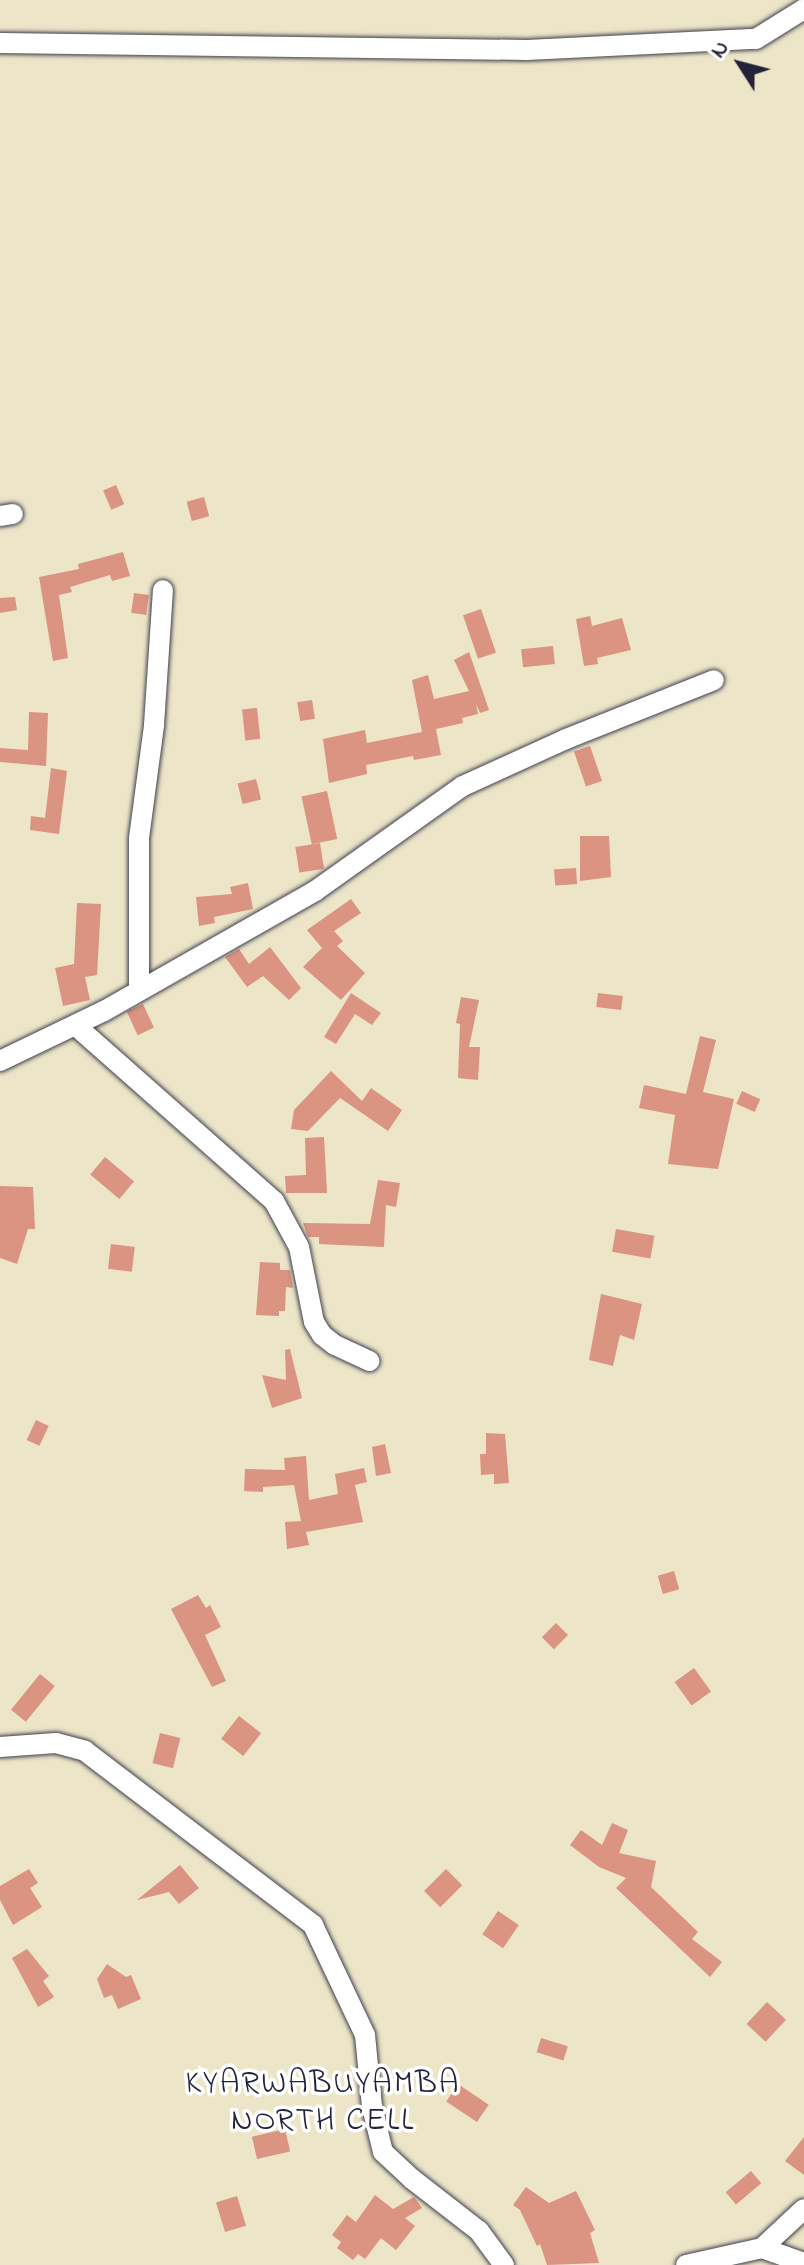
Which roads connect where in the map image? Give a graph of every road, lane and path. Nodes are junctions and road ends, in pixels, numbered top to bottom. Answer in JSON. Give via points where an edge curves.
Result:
{"nodes":[{"id":1,"x":804,"y":9,"type":"edge"},
{"id":2,"x":0,"y":43,"type":"edge"},
{"id":3,"x":163,"y":590,"type":"dead end"},
{"id":4,"x":714,"y":680,"type":"dead end"},
{"id":5,"x":139,"y":991,"type":"junction"},
{"id":6,"x":75,"y":1025,"type":"junction"},
{"id":7,"x":0,"y":1061,"type":"edge"},
{"id":8,"x":370,"y":1361,"type":"dead end"},
{"id":9,"x":0,"y":1747,"type":"edge"},
{"id":10,"x":804,"y":2209,"type":"edge"},
{"id":11,"x":762,"y":2248,"type":"junction"},
{"id":12,"x":804,"y":2263,"type":"edge"},
{"id":13,"x":504,"y":2265,"type":"edge"},
{"id":14,"x":686,"y":2265,"type":"edge"}],
"edges":[{"from":1,"to":2,"type":"street","via":[[756,39],[543,50]]},
{"from":3,"to":5,"type":"street","via":[[154,725],[139,838]]},
{"from":4,"to":5,"type":"street","via":[[463,786],[315,891]]},
{"from":5,"to":6,"type":"street"},
{"from":6,"to":7,"type":"street"},
{"from":6,"to":8,"type":"street","via":[[274,1201],[299,1247],[314,1322],[335,1345]]},
{"from":9,"to":13,"type":"street","via":[[56,1743],[85,1751],[313,1925],[365,2035],[372,2107],[383,2152],[479,2231]]},
{"from":10,"to":11,"type":"street"},
{"from":11,"to":12,"type":"street"},
{"from":11,"to":14,"type":"street"}]}
